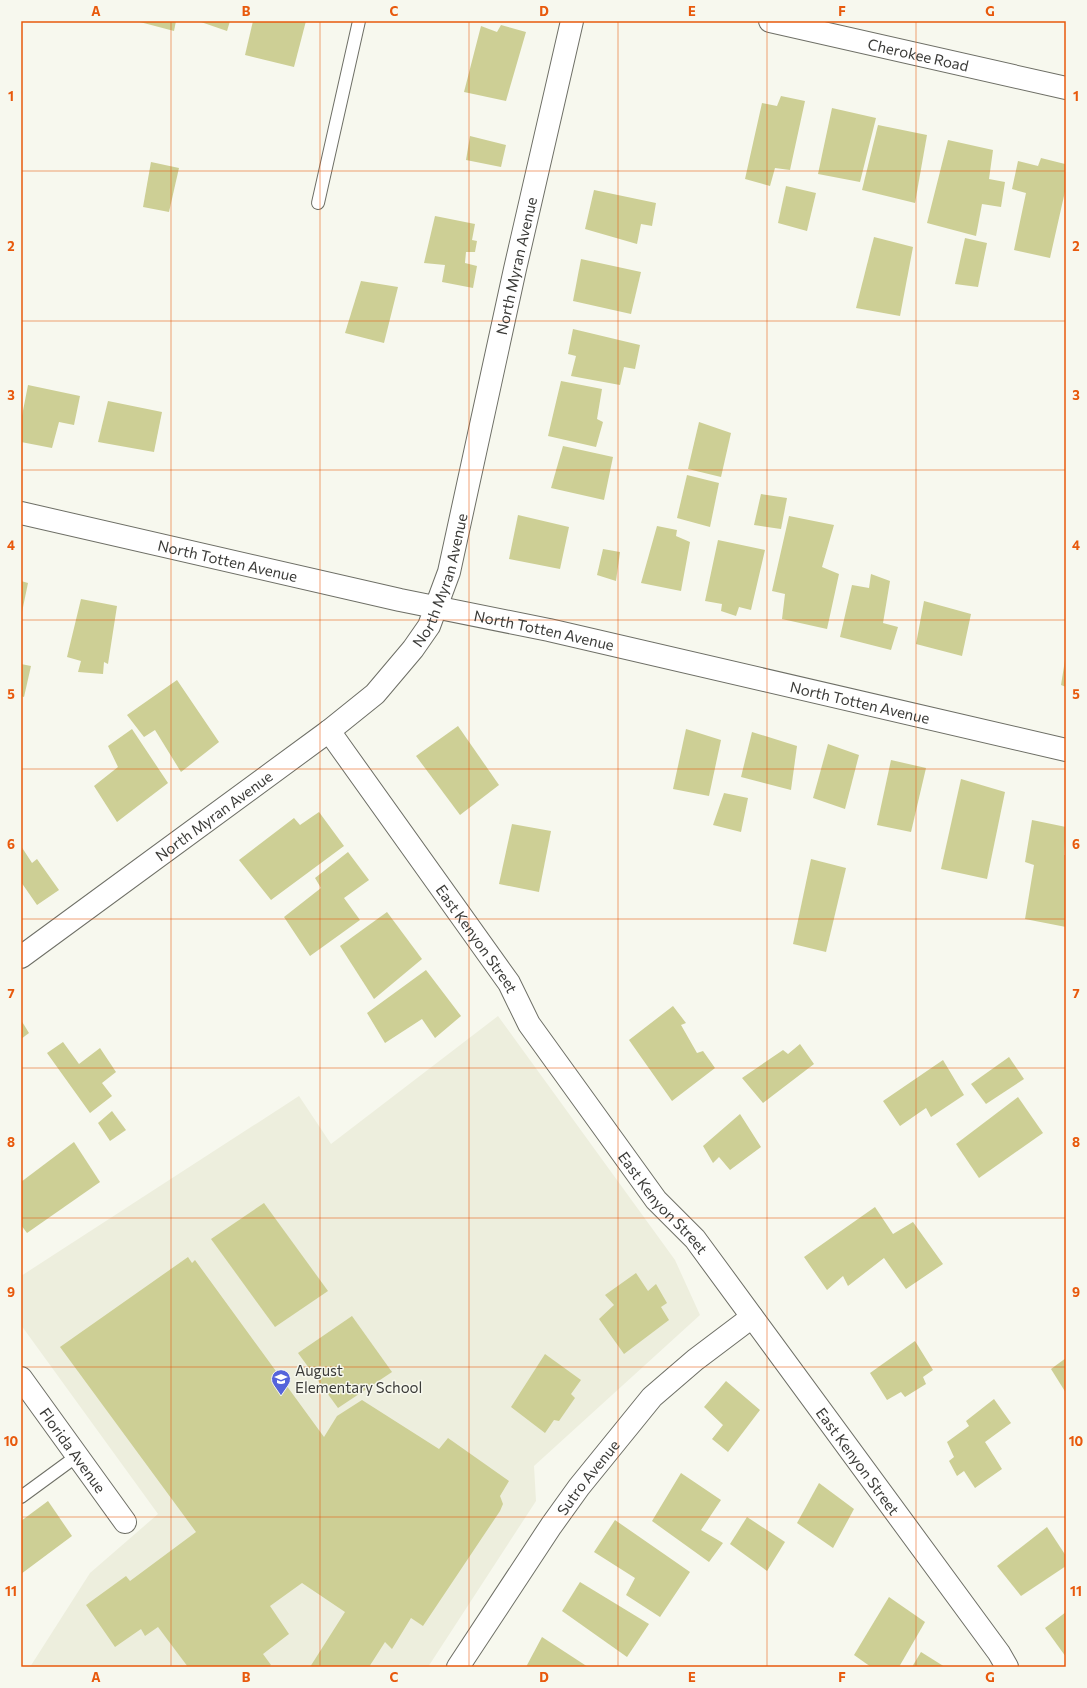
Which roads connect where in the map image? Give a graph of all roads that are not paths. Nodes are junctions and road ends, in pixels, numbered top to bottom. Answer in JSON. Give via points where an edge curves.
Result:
{"nodes":[{"id":1,"x":359,"y":21,"type":"edge"},
{"id":2,"x":572,"y":21,"type":"edge"},
{"id":3,"x":770,"y":21,"type":"edge"},
{"id":4,"x":1066,"y":88,"type":"edge"},
{"id":5,"x":318,"y":203,"type":"dead end"},
{"id":6,"x":21,"y":512,"type":"edge"},
{"id":7,"x":437,"y":606,"type":"junction"},
{"id":8,"x":329,"y":731,"type":"junction"},
{"id":9,"x":1066,"y":750,"type":"edge"},
{"id":10,"x":21,"y":957,"type":"edge"},
{"id":11,"x":752,"y":1317,"type":"junction"},
{"id":12,"x":21,"y":1378,"type":"edge"},
{"id":13,"x":77,"y":1456,"type":"junction"},
{"id":14,"x":21,"y":1497,"type":"edge"},
{"id":15,"x":124,"y":1522,"type":"dead end"},
{"id":16,"x":458,"y":1667,"type":"edge"},
{"id":17,"x":1008,"y":1667,"type":"edge"}],
"edges":[{"from":1,"to":5,"type":"lane"},
{"from":2,"to":7,"type":"street","name":"North Myran Avenue","via":[[449,572]]},
{"from":3,"to":4,"type":"street","name":"Cherokee Road"},
{"from":6,"to":7,"type":"street","name":"North Totten Avenue","via":[[400,600]]},
{"from":7,"to":8,"type":"street","name":"North Myran Avenue","via":[[429,626],[413,649],[375,694]]},
{"from":7,"to":9,"type":"street","name":"North Totten Avenue"},
{"from":8,"to":10,"type":"street","name":"North Myran Avenue"},
{"from":8,"to":11,"type":"street","name":"East Kenyon Street","via":[[509,983],[529,1024],[656,1200],[695,1239]]},
{"from":11,"to":16,"type":"street","name":"Sutro Avenue","via":[[695,1360],[652,1397],[555,1520]]},
{"from":11,"to":17,"type":"street","name":"East Kenyon Street"},
{"from":12,"to":13,"type":"street","name":"Florida Avenue"},
{"from":13,"to":14,"type":"lane"},
{"from":13,"to":15,"type":"street","name":"Florida Avenue"}]}
